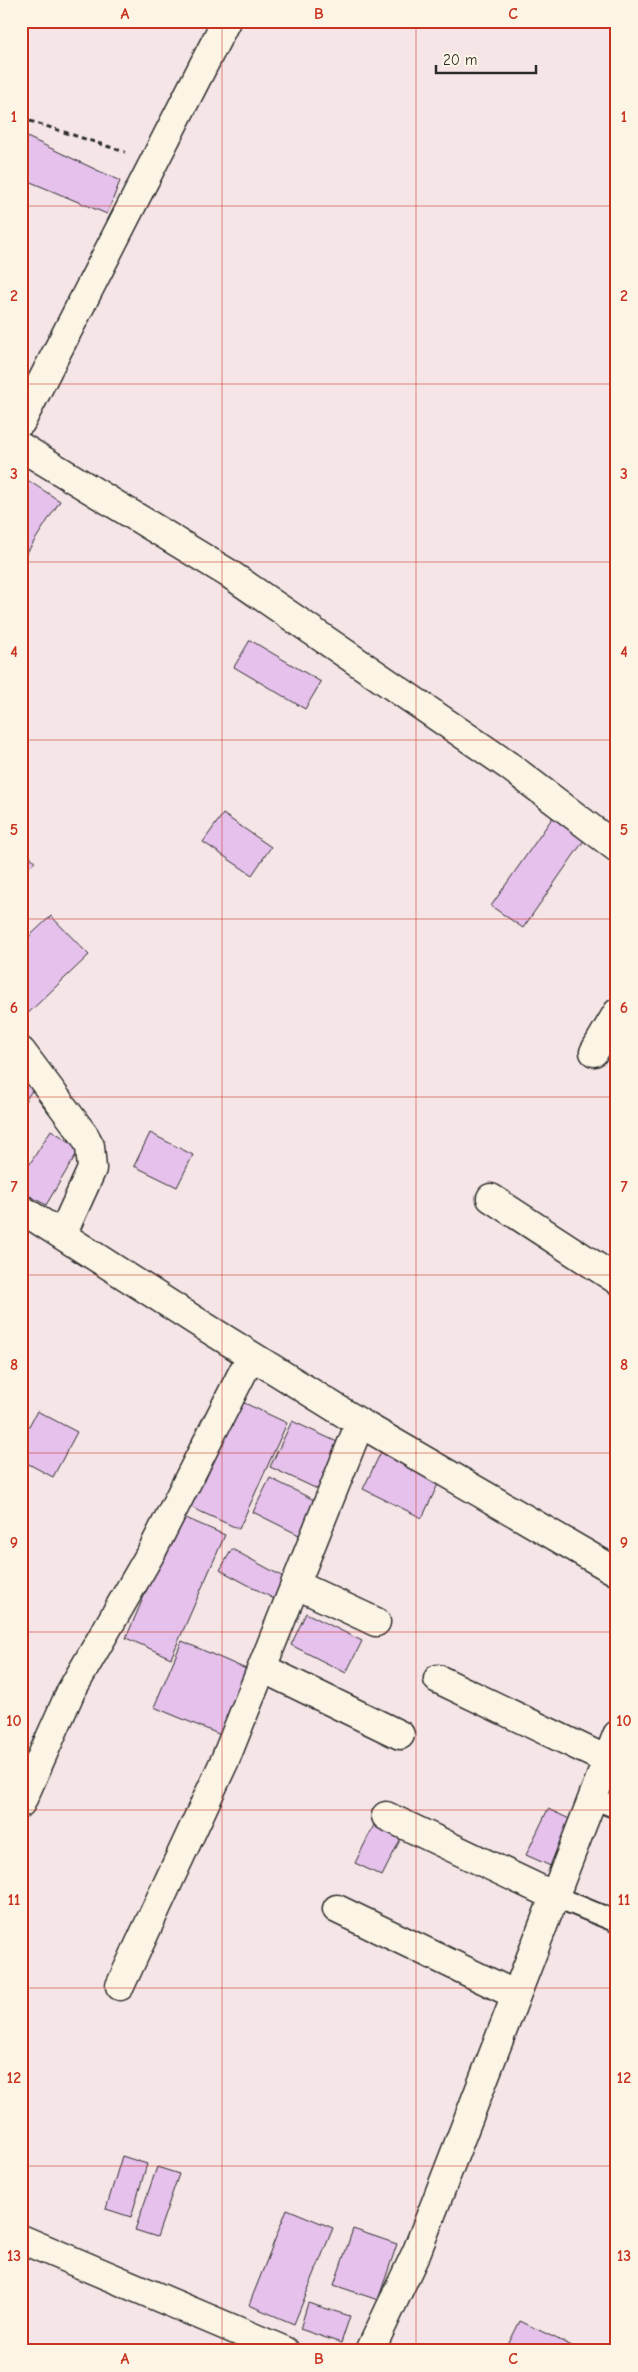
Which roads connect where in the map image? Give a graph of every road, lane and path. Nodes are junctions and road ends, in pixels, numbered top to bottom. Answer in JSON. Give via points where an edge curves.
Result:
{"nodes":[{"id":1,"x":226,"y":21,"type":"edge"},
{"id":2,"x":21,"y":118,"type":"edge"},
{"id":3,"x":154,"y":162,"type":"junction"},
{"id":4,"x":21,"y":422,"type":"edge"},
{"id":5,"x":21,"y":447,"type":"edge"},
{"id":6,"x":617,"y":848,"type":"edge"},
{"id":7,"x":617,"y":1013,"type":"edge"},
{"id":8,"x":21,"y":1051,"type":"edge"},
{"id":9,"x":594,"y":1052,"type":"dead end"},
{"id":10,"x":491,"y":1198,"type":"dead end"},
{"id":11,"x":21,"y":1209,"type":"edge"},
{"id":12,"x":62,"y":1235,"type":"junction"},
{"id":13,"x":617,"y":1280,"type":"edge"},
{"id":14,"x":251,"y":1356,"type":"junction"},
{"id":15,"x":360,"y":1423,"type":"junction"},
{"id":16,"x":617,"y":1572,"type":"edge"},
{"id":17,"x":296,"y":1584,"type":"junction"},
{"id":18,"x":376,"y":1622,"type":"dead end"},
{"id":19,"x":262,"y":1668,"type":"junction"},
{"id":20,"x":438,"y":1678,"type":"dead end"},
{"id":21,"x":400,"y":1735,"type":"dead end"},
{"id":22,"x":617,"y":1735,"type":"edge"},
{"id":23,"x":607,"y":1760,"type":"junction"},
{"id":24,"x":21,"y":1803,"type":"edge"},
{"id":25,"x":605,"y":1803,"type":"edge"},
{"id":26,"x":386,"y":1816,"type":"dead end"},
{"id":27,"x":554,"y":1896,"type":"junction"},
{"id":28,"x":337,"y":1909,"type":"dead end"},
{"id":29,"x":617,"y":1922,"type":"edge"},
{"id":30,"x":120,"y":1986,"type":"dead end"},
{"id":31,"x":516,"y":1995,"type":"junction"},
{"id":32,"x":21,"y":2239,"type":"edge"},
{"id":33,"x":285,"y":2351,"type":"edge"},
{"id":34,"x":370,"y":2351,"type":"edge"}],
"edges":[{"from":1,"to":3,"type":"street"},
{"from":2,"to":3,"type":"path"},
{"from":3,"to":4,"type":"street"},
{"from":5,"to":6,"type":"street","via":[[228,573],[510,766]]},
{"from":7,"to":9,"type":"street"},
{"from":8,"to":12,"type":"street","via":[[90,1146],[92,1169]]},
{"from":10,"to":13,"type":"street"},
{"from":11,"to":12,"type":"street"},
{"from":12,"to":14,"type":"street"},
{"from":14,"to":15,"type":"street"},
{"from":14,"to":24,"type":"street","via":[[152,1551],[71,1691]]},
{"from":15,"to":16,"type":"street"},
{"from":15,"to":17,"type":"street"},
{"from":17,"to":18,"type":"street"},
{"from":17,"to":19,"type":"street"},
{"from":19,"to":21,"type":"street"},
{"from":19,"to":30,"type":"street","via":[[225,1760]]},
{"from":20,"to":23,"type":"street"},
{"from":22,"to":23,"type":"street"},
{"from":23,"to":25,"type":"street"},
{"from":25,"to":27,"type":"street"},
{"from":26,"to":27,"type":"street"},
{"from":27,"to":29,"type":"lane"},
{"from":27,"to":31,"type":"street"},
{"from":28,"to":31,"type":"street"},
{"from":31,"to":34,"type":"street","via":[[417,2251]]},
{"from":32,"to":33,"type":"street"}]}
